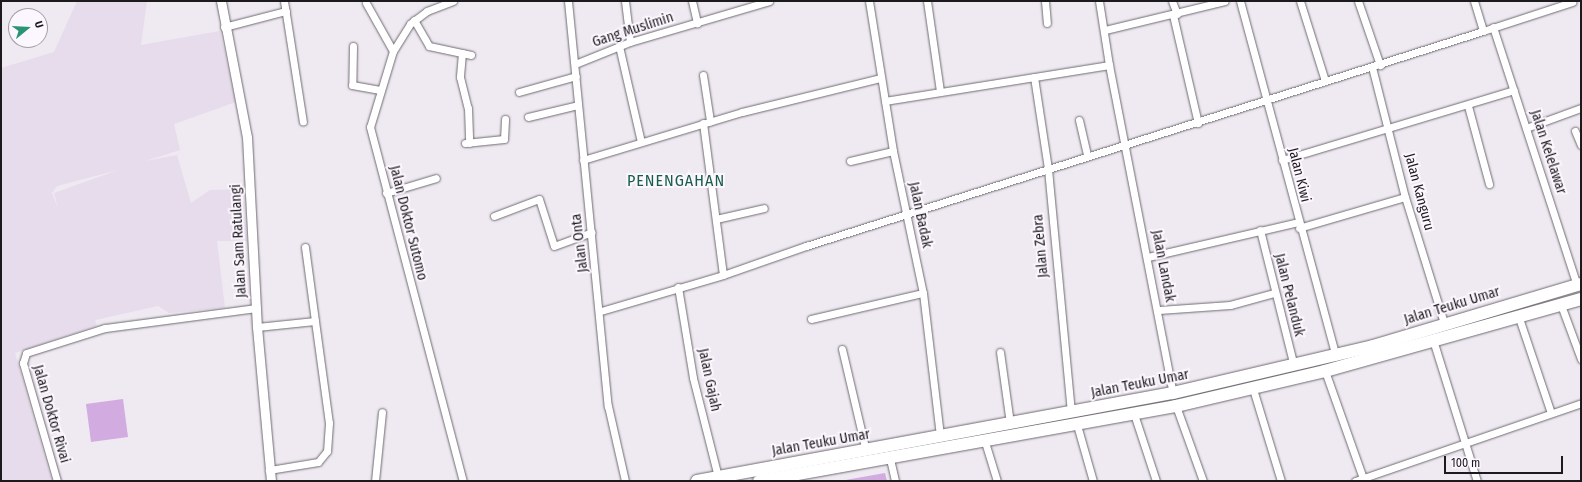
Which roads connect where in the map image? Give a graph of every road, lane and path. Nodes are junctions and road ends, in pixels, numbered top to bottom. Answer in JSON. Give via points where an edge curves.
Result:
{"nodes":[{"id":1,"x":221,"y":1,"type":"edge"},
{"id":2,"x":284,"y":1,"type":"edge"},
{"id":3,"x":453,"y":1,"type":"edge"},
{"id":4,"x":568,"y":1,"type":"edge"},
{"id":5,"x":625,"y":1,"type":"edge"},
{"id":6,"x":692,"y":1,"type":"edge"},
{"id":7,"x":769,"y":1,"type":"edge"},
{"id":8,"x":869,"y":1,"type":"edge"},
{"id":9,"x":927,"y":1,"type":"edge"},
{"id":10,"x":1045,"y":1,"type":"edge"},
{"id":11,"x":1099,"y":1,"type":"edge"},
{"id":12,"x":1172,"y":1,"type":"edge"},
{"id":13,"x":1225,"y":1,"type":"edge"},
{"id":14,"x":1240,"y":1,"type":"edge"},
{"id":15,"x":1300,"y":1,"type":"edge"},
{"id":16,"x":1358,"y":1,"type":"edge"},
{"id":17,"x":1474,"y":1,"type":"edge"},
{"id":18,"x":1572,"y":2,"type":"edge"},
{"id":19,"x":366,"y":3,"type":"dead end"},
{"id":20,"x":286,"y":11,"type":"junction"},
{"id":21,"x":1175,"y":14,"type":"junction"},
{"id":22,"x":414,"y":20,"type":"junction"},
{"id":23,"x":698,"y":23,"type":"junction"},
{"id":24,"x":1047,"y":23,"type":"dead end"},
{"id":25,"x":224,"y":26,"type":"junction"},
{"id":26,"x":1493,"y":27,"type":"junction"},
{"id":27,"x":1105,"y":30,"type":"junction"},
{"id":28,"x":1483,"y":31,"type":"junction"},
{"id":29,"x":630,"y":42,"type":"junction"},
{"id":30,"x":354,"y":46,"type":"dead end"},
{"id":31,"x":620,"y":46,"type":"junction"},
{"id":32,"x":393,"y":51,"type":"junction"},
{"id":33,"x":462,"y":53,"type":"junction"},
{"id":34,"x":471,"y":55,"type":"dead end"},
{"id":35,"x":575,"y":64,"type":"junction"},
{"id":36,"x":1380,"y":65,"type":"junction"},
{"id":37,"x":1109,"y":66,"type":"junction"},
{"id":38,"x":1372,"y":67,"type":"junction"},
{"id":39,"x":703,"y":75,"type":"dead end"},
{"id":40,"x":576,"y":76,"type":"junction"},
{"id":41,"x":1034,"y":77,"type":"junction"},
{"id":42,"x":880,"y":78,"type":"junction"},
{"id":43,"x":1325,"y":81,"type":"junction"},
{"id":44,"x":380,"y":90,"type":"junction"},
{"id":45,"x":1514,"y":90,"type":"junction"},
{"id":46,"x":940,"y":91,"type":"junction"},
{"id":47,"x":519,"y":92,"type":"dead end"},
{"id":48,"x":885,"y":101,"type":"junction"},
{"id":49,"x":1267,"y":101,"type":"junction"},
{"id":50,"x":578,"y":105,"type":"junction"},
{"id":51,"x":1468,"y":106,"type":"junction"},
{"id":52,"x":1581,"y":108,"type":"edge"},
{"id":53,"x":528,"y":117,"type":"dead end"},
{"id":54,"x":505,"y":119,"type":"dead end"},
{"id":55,"x":1079,"y":120,"type":"dead end"},
{"id":56,"x":303,"y":122,"type":"dead end"},
{"id":57,"x":707,"y":122,"type":"junction"},
{"id":58,"x":1198,"y":123,"type":"junction"},
{"id":59,"x":1389,"y":128,"type":"junction"},
{"id":60,"x":1526,"y":128,"type":"junction"},
{"id":61,"x":1575,"y":131,"type":"dead end"},
{"id":62,"x":641,"y":142,"type":"junction"},
{"id":63,"x":1126,"y":145,"type":"junction"},
{"id":64,"x":1581,"y":145,"type":"edge"},
{"id":65,"x":893,"y":151,"type":"junction"},
{"id":66,"x":1087,"y":156,"type":"junction"},
{"id":67,"x":583,"y":160,"type":"junction"},
{"id":68,"x":1282,"y":160,"type":"junction"},
{"id":69,"x":850,"y":161,"type":"dead end"},
{"id":70,"x":1048,"y":169,"type":"junction"},
{"id":71,"x":436,"y":178,"type":"dead end"},
{"id":72,"x":1489,"y":184,"type":"dead end"},
{"id":73,"x":386,"y":193,"type":"junction"},
{"id":74,"x":1405,"y":197,"type":"junction"},
{"id":75,"x":764,"y":208,"type":"dead end"},
{"id":76,"x":907,"y":213,"type":"junction"},
{"id":77,"x":494,"y":216,"type":"dead end"},
{"id":78,"x":716,"y":219,"type":"junction"},
{"id":79,"x":1299,"y":225,"type":"junction"},
{"id":80,"x":1260,"y":230,"type":"junction"},
{"id":81,"x":592,"y":232,"type":"junction"},
{"id":82,"x":305,"y":246,"type":"dead end"},
{"id":83,"x":1148,"y":257,"type":"junction"},
{"id":84,"x":723,"y":275,"type":"junction"},
{"id":85,"x":1579,"y":285,"type":"edge"},
{"id":86,"x":678,"y":287,"type":"junction"},
{"id":87,"x":923,"y":293,"type":"junction"},
{"id":88,"x":1274,"y":293,"type":"junction"},
{"id":89,"x":1581,"y":299,"type":"edge"},
{"id":90,"x":1561,"y":305,"type":"junction"},
{"id":91,"x":256,"y":308,"type":"junction"},
{"id":92,"x":1159,"y":310,"type":"junction"},
{"id":93,"x":601,"y":311,"type":"junction"},
{"id":94,"x":1518,"y":315,"type":"junction"},
{"id":95,"x":811,"y":319,"type":"dead end"},
{"id":96,"x":315,"y":321,"type":"junction"},
{"id":97,"x":1444,"y":324,"type":"junction"},
{"id":98,"x":257,"y":327,"type":"junction"},
{"id":99,"x":1433,"y":340,"type":"junction"},
{"id":100,"x":1394,"y":345,"type":"junction"},
{"id":101,"x":842,"y":349,"type":"dead end"},
{"id":102,"x":1375,"y":351,"type":"junction"},
{"id":103,"x":1000,"y":352,"type":"dead end"},
{"id":104,"x":1336,"y":356,"type":"junction"},
{"id":105,"x":1581,"y":359,"type":"edge"},
{"id":106,"x":1294,"y":366,"type":"junction"},
{"id":107,"x":1325,"y":371,"type":"junction"},
{"id":108,"x":1253,"y":389,"type":"junction"},
{"id":109,"x":1173,"y":393,"type":"junction"},
{"id":110,"x":1581,"y":403,"type":"edge"},
{"id":111,"x":1176,"y":406,"type":"junction"},
{"id":112,"x":382,"y":412,"type":"dead end"},
{"id":113,"x":1071,"y":412,"type":"junction"},
{"id":114,"x":1551,"y":413,"type":"junction"},
{"id":115,"x":1134,"y":414,"type":"junction"},
{"id":116,"x":1010,"y":423,"type":"junction"},
{"id":117,"x":1077,"y":425,"type":"junction"},
{"id":118,"x":940,"y":436,"type":"junction"},
{"id":119,"x":985,"y":442,"type":"junction"},
{"id":120,"x":1463,"y":444,"type":"junction"},
{"id":121,"x":866,"y":457,"type":"junction"},
{"id":122,"x":890,"y":459,"type":"junction"},
{"id":123,"x":270,"y":470,"type":"junction"},
{"id":124,"x":718,"y":477,"type":"junction"},
{"id":125,"x":759,"y":477,"type":"edge"},
{"id":126,"x":1363,"y":480,"type":"edge"},
{"id":127,"x":57,"y":481,"type":"edge"},
{"id":128,"x":270,"y":481,"type":"edge"},
{"id":129,"x":375,"y":481,"type":"edge"},
{"id":130,"x":463,"y":481,"type":"edge"},
{"id":131,"x":625,"y":481,"type":"edge"},
{"id":132,"x":697,"y":481,"type":"edge"},
{"id":133,"x":895,"y":481,"type":"edge"},
{"id":134,"x":997,"y":481,"type":"edge"},
{"id":135,"x":1093,"y":481,"type":"edge"},
{"id":136,"x":1156,"y":481,"type":"edge"},
{"id":137,"x":1203,"y":481,"type":"edge"},
{"id":138,"x":1281,"y":481,"type":"edge"},
{"id":139,"x":1355,"y":481,"type":"edge"},
{"id":140,"x":1477,"y":481,"type":"edge"}],
"edges":[{"from":1,"to":25,"type":"street","name":"Jalan Sam Ratulangi"},
{"from":2,"to":20,"type":"street"},
{"from":3,"to":22,"type":"street","name":"Jalan Doktor Sutomo"},
{"from":4,"to":35,"type":"street","name":"Jalan Onta"},
{"from":5,"to":29,"type":"street"},
{"from":6,"to":23,"type":"street"},
{"from":7,"to":23,"type":"street","name":"Gang Muslimin"},
{"from":8,"to":42,"type":"street","name":"Jalan Badak"},
{"from":9,"to":46,"type":"street"},
{"from":10,"to":24,"type":"street"},
{"from":11,"to":27,"type":"street","name":"Jalan Landak"},
{"from":12,"to":21,"type":"street"},
{"from":13,"to":21,"type":"street"},
{"from":14,"to":49,"type":"street","name":"Jalan Kiwi"},
{"from":15,"to":43,"type":"street"},
{"from":16,"to":36,"type":"street"},
{"from":17,"to":28,"type":"street"},
{"from":18,"to":26,"type":"street"},
{"from":19,"to":32,"type":"street"},
{"from":20,"to":25,"type":"street"},
{"from":20,"to":56,"type":"street"},
{"from":21,"to":27,"type":"street"},
{"from":21,"to":58,"type":"street"},
{"from":22,"to":32,"type":"street","name":"Jalan Doktor Sutomo"},
{"from":22,"to":33,"type":"street","via":[[427,45]]},
{"from":23,"to":29,"type":"street","name":"Gang Muslimin"},
{"from":25,"to":91,"type":"street","name":"Jalan Sam Ratulangi","via":[[247,137]]},
{"from":26,"to":28,"type":"street"},
{"from":26,"to":45,"type":"street","name":"Jalan Kelelawar"},
{"from":27,"to":37,"type":"street","name":"Jalan Landak"},
{"from":28,"to":36,"type":"street"},
{"from":29,"to":31,"type":"street","name":"Gang Muslimin"},
{"from":30,"to":44,"type":"street","via":[[352,85]]},
{"from":31,"to":35,"type":"street","name":"Gang Muslimin"},
{"from":31,"to":62,"type":"street"},
{"from":32,"to":44,"type":"street","name":"Jalan Doktor Sutomo"},
{"from":33,"to":34,"type":"street"},
{"from":33,"to":54,"type":"street","via":[[460,77],[468,108],[467,143],[504,139]]},
{"from":35,"to":40,"type":"street","name":"Jalan Onta"},
{"from":36,"to":38,"type":"street"},
{"from":37,"to":41,"type":"street"},
{"from":37,"to":63,"type":"street","name":"Jalan Landak"},
{"from":38,"to":43,"type":"street"},
{"from":38,"to":59,"type":"street","name":"Jalan Kanguru"},
{"from":39,"to":57,"type":"street"},
{"from":40,"to":47,"type":"street"},
{"from":40,"to":50,"type":"street","name":"Jalan Onta"},
{"from":41,"to":46,"type":"street"},
{"from":41,"to":70,"type":"street","name":"Jalan Zebra"},
{"from":42,"to":48,"type":"street","name":"Jalan Badak"},
{"from":42,"to":57,"type":"street"},
{"from":43,"to":49,"type":"street"},
{"from":44,"to":73,"type":"street","name":"Jalan Doktor Sutomo","via":[[370,127]]},
{"from":45,"to":51,"type":"street"},
{"from":45,"to":60,"type":"street","name":"Jalan Kelelawar"},
{"from":46,"to":48,"type":"street"},
{"from":48,"to":65,"type":"street","name":"Jalan Badak"},
{"from":49,"to":58,"type":"street"},
{"from":49,"to":68,"type":"street","name":"Jalan Kiwi"},
{"from":50,"to":53,"type":"street"},
{"from":50,"to":67,"type":"street","name":"Jalan Onta"},
{"from":51,"to":59,"type":"street"},
{"from":51,"to":72,"type":"street"},
{"from":52,"to":60,"type":"street"},
{"from":55,"to":66,"type":"street"},
{"from":57,"to":62,"type":"street"},
{"from":57,"to":78,"type":"street"},
{"from":58,"to":63,"type":"street"},
{"from":59,"to":68,"type":"street"},
{"from":59,"to":74,"type":"street","name":"Jalan Kanguru"},
{"from":60,"to":85,"type":"street","name":"Jalan Kelelawar"},
{"from":61,"to":64,"type":"street"},
{"from":62,"to":67,"type":"street"},
{"from":63,"to":66,"type":"street"},
{"from":63,"to":83,"type":"street","name":"Jalan Landak"},
{"from":65,"to":69,"type":"street"},
{"from":65,"to":76,"type":"street","name":"Jalan Badak"},
{"from":66,"to":70,"type":"street"},
{"from":67,"to":81,"type":"street","name":"Jalan Onta"},
{"from":68,"to":79,"type":"street","name":"Jalan Kiwi"},
{"from":70,"to":76,"type":"street"},
{"from":70,"to":113,"type":"street","name":"Jalan Zebra"},
{"from":71,"to":73,"type":"street"},
{"from":73,"to":130,"type":"street","name":"Jalan Doktor Sutomo"},
{"from":74,"to":79,"type":"street"},
{"from":74,"to":97,"type":"street","name":"Jalan Kanguru"},
{"from":75,"to":78,"type":"street"},
{"from":76,"to":84,"type":"street"},
{"from":76,"to":87,"type":"street","name":"Jalan Badak"},
{"from":77,"to":81,"type":"street","via":[[540,199],[554,246]]},
{"from":78,"to":84,"type":"street"},
{"from":79,"to":80,"type":"street"},
{"from":79,"to":104,"type":"street","name":"Jalan Kiwi"},
{"from":80,"to":83,"type":"street"},
{"from":80,"to":88,"type":"street","name":"Jalan Pelanduk"},
{"from":81,"to":93,"type":"street","name":"Jalan Onta"},
{"from":82,"to":96,"type":"street"},
{"from":83,"to":92,"type":"street","name":"Jalan Landak"},
{"from":84,"to":86,"type":"street"},
{"from":85,"to":97,"type":"highway","name":"Jalan Teuku Umar"},
{"from":86,"to":93,"type":"street"},
{"from":86,"to":124,"type":"street","name":"Jalan Gajah","via":[[693,378]]},
{"from":87,"to":95,"type":"street"},
{"from":87,"to":118,"type":"street","name":"Jalan Badak"},
{"from":88,"to":92,"type":"street","via":[[1230,305]]},
{"from":88,"to":106,"type":"street","name":"Jalan Pelanduk"},
{"from":89,"to":90,"type":"highway","name":"Jalan Teuku Umar"},
{"from":90,"to":94,"type":"highway","name":"Jalan Teuku Umar"},
{"from":90,"to":105,"type":"street"},
{"from":91,"to":98,"type":"street","name":"Jalan Sam Ratulangi"},
{"from":91,"to":127,"type":"street","name":"Jalan Doktor Rivai","via":[[105,328],[24,355],[23,363]]},
{"from":92,"to":109,"type":"street","name":"Jalan Landak"},
{"from":93,"to":131,"type":"street","name":"Jalan Onta","via":[[612,433]]},
{"from":94,"to":99,"type":"highway","name":"Jalan Teuku Umar"},
{"from":94,"to":114,"type":"street"},
{"from":96,"to":98,"type":"street"},
{"from":96,"to":123,"type":"street","via":[[329,423],[327,451],[318,462],[310,465]]},
{"from":97,"to":100,"type":"highway","name":"Jalan Teuku Umar"},
{"from":98,"to":123,"type":"street","name":"Jalan Sam Ratulangi"},
{"from":99,"to":100,"type":"highway","name":"Jalan Teuku Umar"},
{"from":99,"to":120,"type":"street"},
{"from":100,"to":102,"type":"highway","name":"Jalan Teuku Umar"},
{"from":101,"to":121,"type":"street"},
{"from":102,"to":104,"type":"highway","name":"Jalan Teuku Umar"},
{"from":102,"to":107,"type":"highway","name":"Jalan Teuku Umar"},
{"from":103,"to":116,"type":"street"},
{"from":104,"to":106,"type":"highway","name":"Jalan Teuku Umar"},
{"from":106,"to":109,"type":"highway","name":"Jalan Teuku Umar"},
{"from":107,"to":108,"type":"highway","name":"Jalan Teuku Umar"},
{"from":107,"to":126,"type":"street"},
{"from":108,"to":111,"type":"highway","name":"Jalan Teuku Umar"},
{"from":108,"to":138,"type":"street"},
{"from":109,"to":113,"type":"highway","name":"Jalan Teuku Umar"},
{"from":110,"to":114,"type":"street"},
{"from":111,"to":115,"type":"highway","name":"Jalan Teuku Umar"},
{"from":111,"to":137,"type":"street"},
{"from":112,"to":129,"type":"street"},
{"from":113,"to":116,"type":"highway","name":"Jalan Teuku Umar"},
{"from":114,"to":120,"type":"street"},
{"from":115,"to":117,"type":"highway","name":"Jalan Teuku Umar"},
{"from":115,"to":136,"type":"street"},
{"from":116,"to":118,"type":"highway","name":"Jalan Teuku Umar"},
{"from":117,"to":119,"type":"highway","name":"Jalan Teuku Umar"},
{"from":117,"to":135,"type":"street"},
{"from":118,"to":121,"type":"highway","name":"Jalan Teuku Umar"},
{"from":119,"to":122,"type":"highway","name":"Jalan Teuku Umar"},
{"from":119,"to":134,"type":"street"},
{"from":120,"to":126,"type":"street"},
{"from":120,"to":140,"type":"street"},
{"from":121,"to":122,"type":"highway","name":"Jalan Teuku Umar"},
{"from":121,"to":125,"type":"highway","name":"Jalan Teuku Umar"},
{"from":122,"to":133,"type":"street"},
{"from":123,"to":128,"type":"street","name":"Jalan Sam Ratulangi"},
{"from":124,"to":125,"type":"highway","name":"Jalan Teuku Umar"},
{"from":124,"to":132,"type":"highway","name":"Jalan Teuku Umar"},
{"from":126,"to":139,"type":"street"}]}
